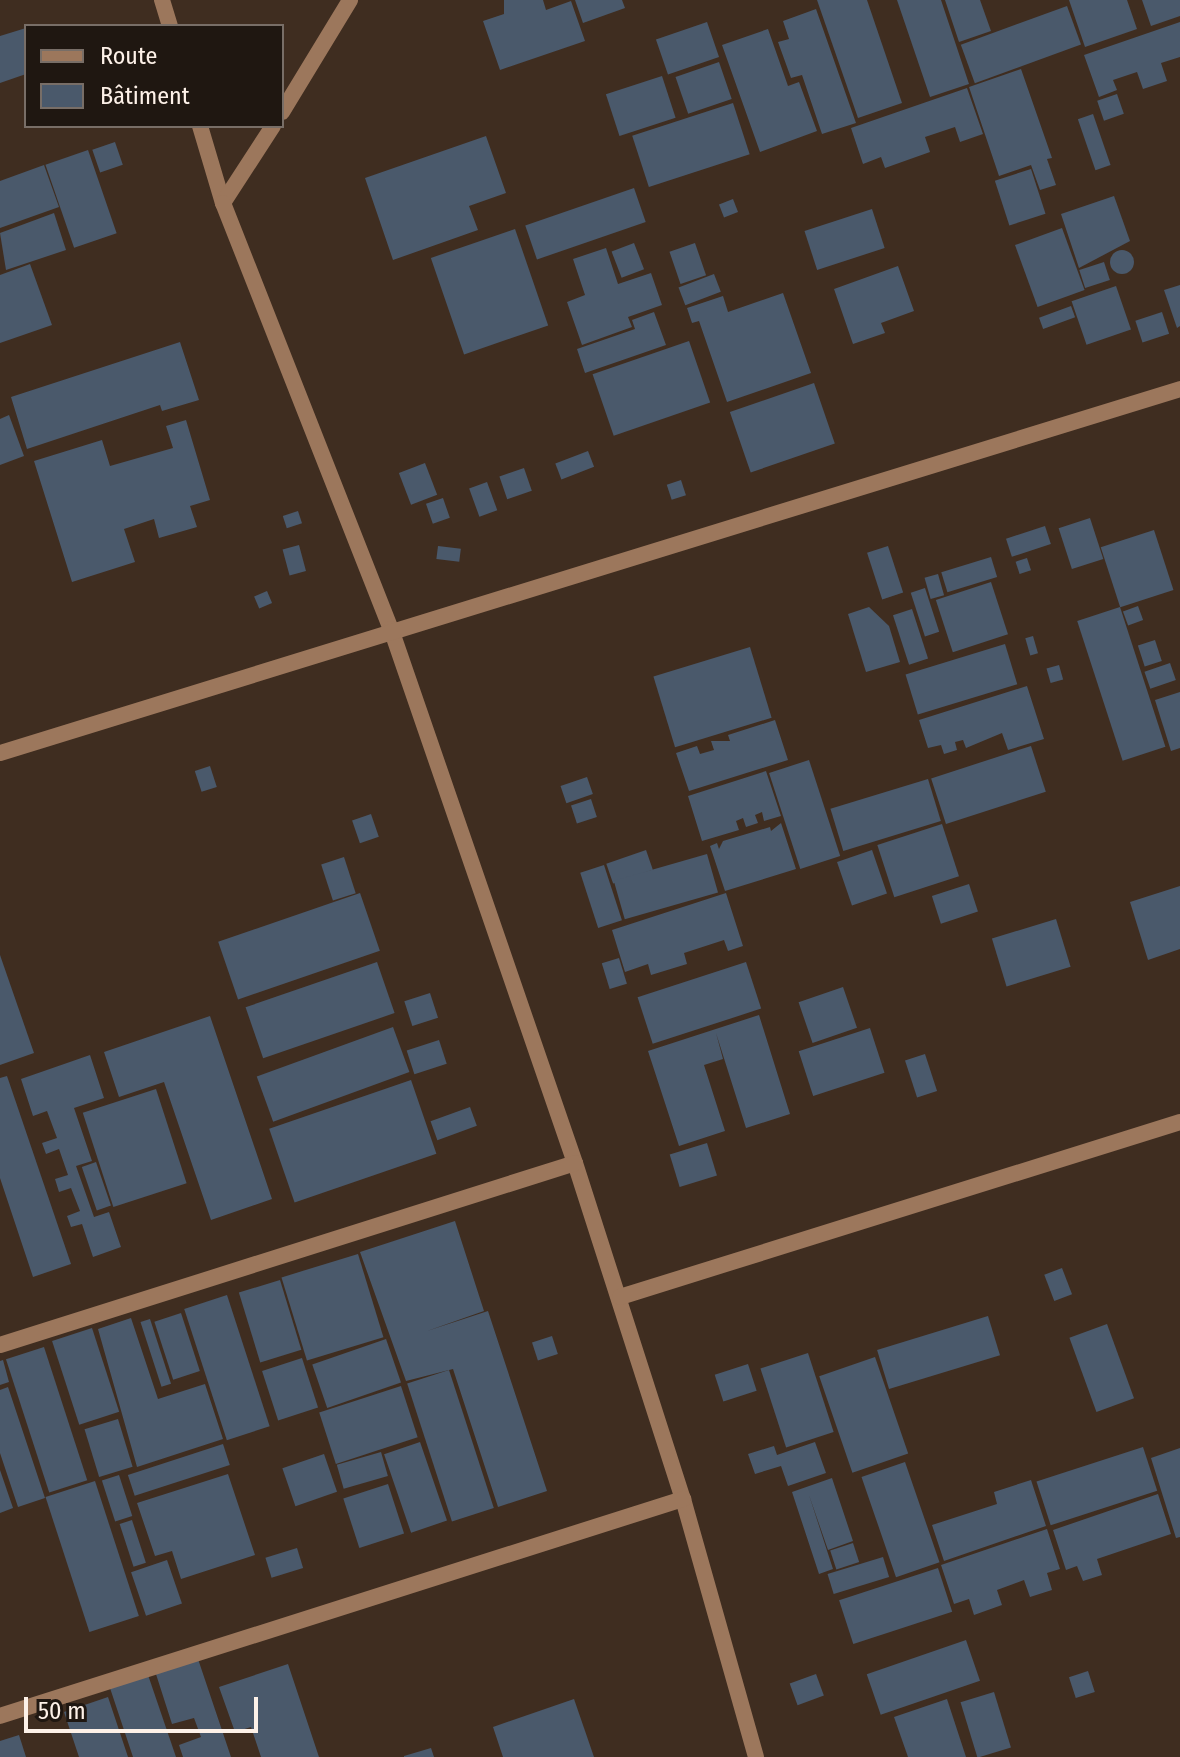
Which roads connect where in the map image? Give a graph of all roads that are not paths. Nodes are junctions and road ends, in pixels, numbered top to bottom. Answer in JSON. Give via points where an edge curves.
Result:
{"nodes":[{"id":1,"x":162,"y":0,"type":"edge"},
{"id":2,"x":350,"y":0,"type":"edge"},
{"id":3,"x":169,"y":24,"type":"edge"},
{"id":4,"x":284,"y":109,"type":"edge"},
{"id":5,"x":201,"y":128,"type":"edge"},
{"id":6,"x":272,"y":128,"type":"edge"},
{"id":7,"x":223,"y":203,"type":"junction"},
{"id":8,"x":1180,"y":389,"type":"edge"},
{"id":9,"x":391,"y":629,"type":"junction"},
{"id":10,"x":0,"y":753,"type":"edge"},
{"id":11,"x":1180,"y":1122,"type":"edge"},
{"id":12,"x":575,"y":1163,"type":"junction"},
{"id":13,"x":620,"y":1297,"type":"junction"},
{"id":14,"x":0,"y":1345,"type":"edge"},
{"id":15,"x":683,"y":1499,"type":"junction"},
{"id":16,"x":0,"y":1716,"type":"edge"},
{"id":17,"x":756,"y":1757,"type":"edge"}],
"edges":[{"from":1,"to":3,"type":"street"},
{"from":2,"to":4,"type":"street"},
{"from":5,"to":7,"type":"street"},
{"from":6,"to":7,"type":"street"},
{"from":7,"to":9,"type":"street"},
{"from":8,"to":9,"type":"street"},
{"from":9,"to":10,"type":"street"},
{"from":9,"to":12,"type":"street"},
{"from":11,"to":13,"type":"street"},
{"from":12,"to":13,"type":"street"},
{"from":12,"to":14,"type":"street"},
{"from":13,"to":15,"type":"street"},
{"from":15,"to":16,"type":"street"},
{"from":15,"to":17,"type":"street"}]}
